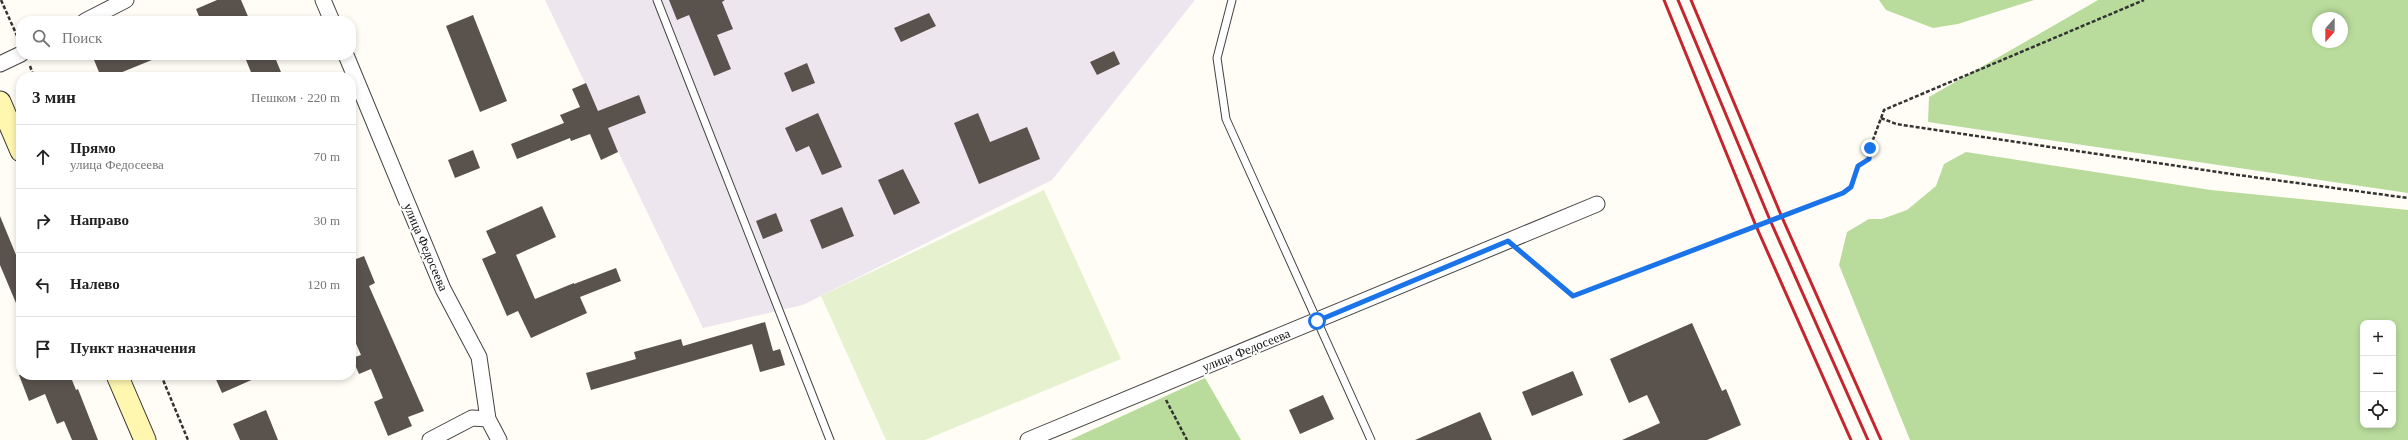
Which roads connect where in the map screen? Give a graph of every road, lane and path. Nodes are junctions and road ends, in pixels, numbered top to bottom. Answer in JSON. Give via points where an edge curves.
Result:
{"nodes":[{"id":1,"x":1,"y":0,"type":"edge"},
{"id":2,"x":126,"y":0,"type":"edge"},
{"id":3,"x":323,"y":0,"type":"edge"},
{"id":4,"x":656,"y":0,"type":"edge"},
{"id":5,"x":1232,"y":0,"type":"edge"},
{"id":6,"x":2144,"y":0,"type":"edge"},
{"id":7,"x":95,"y":16,"type":"edge"},
{"id":8,"x":330,"y":16,"type":"edge"},
{"id":9,"x":16,"y":37,"type":"edge"},
{"id":10,"x":16,"y":50,"type":"edge"},
{"id":11,"x":348,"y":60,"type":"edge"},
{"id":12,"x":0,"y":64,"type":"edge"},
{"id":13,"x":353,"y":72,"type":"edge"},
{"id":14,"x":356,"y":79,"type":"edge"},
{"id":15,"x":1,"y":105,"type":"edge"},
{"id":16,"x":1881,"y":118,"type":"junction"},
{"id":17,"x":16,"y":140,"type":"edge"},
{"id":18,"x":2408,"y":198,"type":"edge"},
{"id":19,"x":1597,"y":204,"type":"dead end"},
{"id":20,"x":1508,"y":241,"type":"junction"},
{"id":21,"x":1317,"y":321,"type":"junction"},
{"id":22,"x":119,"y":380,"type":"edge"},
{"id":23,"x":163,"y":380,"type":"edge"},
{"id":24,"x":1159,"y":386,"type":"junction"},
{"id":25,"x":488,"y":419,"type":"junction"},
{"id":26,"x":145,"y":440,"type":"edge"},
{"id":27,"x":188,"y":440,"type":"edge"},
{"id":28,"x":430,"y":440,"type":"edge"},
{"id":29,"x":499,"y":440,"type":"edge"},
{"id":30,"x":830,"y":440,"type":"edge"},
{"id":31,"x":1028,"y":440,"type":"edge"},
{"id":32,"x":1187,"y":440,"type":"edge"},
{"id":33,"x":1371,"y":440,"type":"edge"}],
"edges":[{"from":1,"to":9,"type":"path"},
{"from":2,"to":7,"type":"street"},
{"from":3,"to":8,"type":"street"},
{"from":4,"to":30,"type":"lane"},
{"from":5,"to":21,"type":"lane","via":[[1217,58],[1226,119]]},
{"from":6,"to":16,"type":"path","via":[[1884,110]]},
{"from":10,"to":12,"type":"street"},
{"from":11,"to":13,"type":"street","name":"улица Федосеева"},
{"from":14,"to":25,"type":"street","name":"улица Федосеева","via":[[443,289],[479,357]]},
{"from":15,"to":17,"type":"main road"},
{"from":16,"to":18,"type":"path","via":[[1896,124]]},
{"from":16,"to":20,"type":"path","via":[[1870,148],[1869,159],[1858,166],[1851,187],[1843,193],[1573,296]]},
{"from":19,"to":20,"type":"street","name":"улица Федосеева"},
{"from":20,"to":21,"type":"street","name":"улица Федосеева"},
{"from":21,"to":24,"type":"street","name":"улица Федосеева"},
{"from":21,"to":33,"type":"lane"},
{"from":22,"to":26,"type":"main road"},
{"from":23,"to":27,"type":"path"},
{"from":24,"to":31,"type":"street","name":"улица Федосеева"},
{"from":24,"to":32,"type":"path"},
{"from":25,"to":28,"type":"street","via":[[472,418]]},
{"from":25,"to":29,"type":"street","name":"улица Федосеева"}]}
